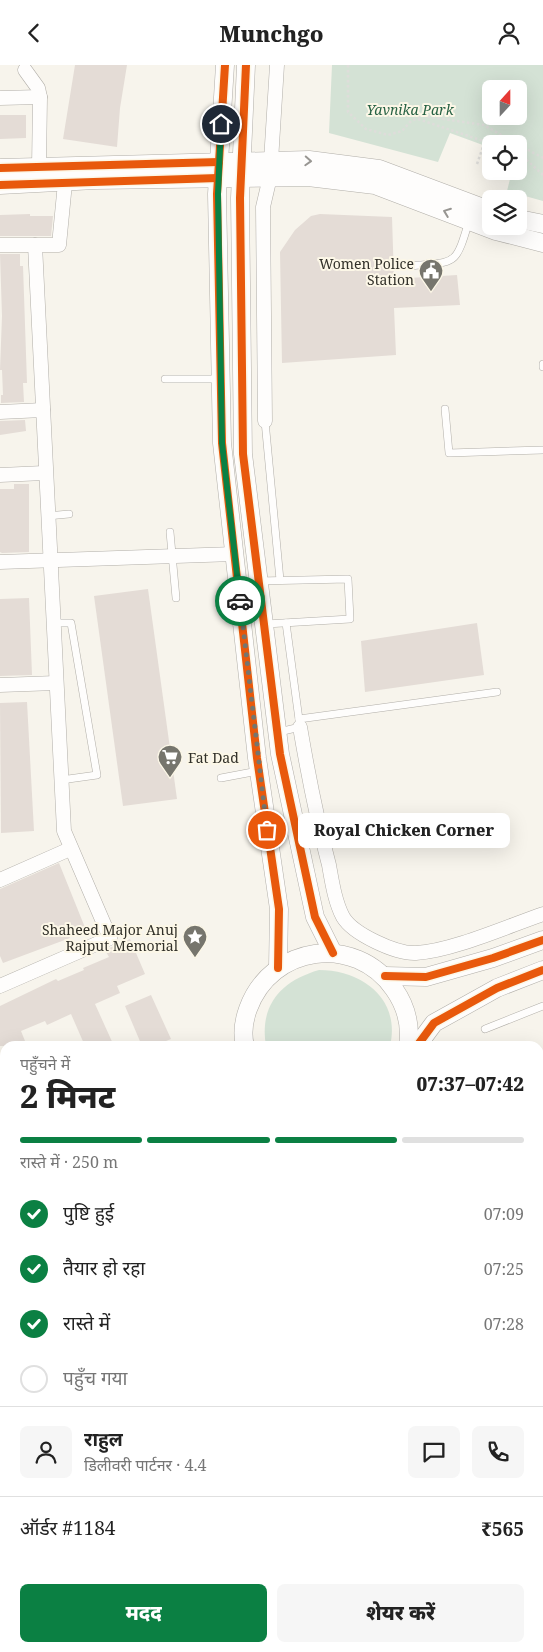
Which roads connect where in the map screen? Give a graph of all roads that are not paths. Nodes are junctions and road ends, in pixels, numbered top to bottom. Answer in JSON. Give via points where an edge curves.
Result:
{"nodes":[{"id":1,"x":223,"y":65,"type":"edge"},
{"id":2,"x":246,"y":65,"type":"edge"},
{"id":3,"x":277,"y":65,"type":"edge"},
{"id":4,"x":25,"y":68,"type":"edge"},
{"id":5,"x":20,"y":97,"type":"junction"},
{"id":6,"x":40,"y":97,"type":"junction"},
{"id":7,"x":0,"y":98,"type":"edge"},
{"id":8,"x":39,"y":167,"type":"junction"},
{"id":9,"x":0,"y":168,"type":"edge"},
{"id":10,"x":270,"y":169,"type":"junction"},
{"id":11,"x":219,"y":170,"type":"junction"},
{"id":12,"x":242,"y":170,"type":"junction"},
{"id":13,"x":65,"y":183,"type":"junction"},
{"id":14,"x":0,"y":185,"type":"edge"},
{"id":15,"x":482,"y":208,"type":"edge"},
{"id":16,"x":469,"y":220,"type":"junction"},
{"id":17,"x":527,"y":221,"type":"edge"},
{"id":18,"x":543,"y":225,"type":"edge"},
{"id":19,"x":543,"y":243,"type":"edge"},
{"id":20,"x":0,"y":245,"type":"edge"},
{"id":21,"x":34,"y":245,"type":"junction"},
{"id":22,"x":410,"y":266,"type":"dead end"},
{"id":23,"x":165,"y":379,"type":"dead end"},
{"id":24,"x":221,"y":379,"type":"junction"},
{"id":25,"x":445,"y":409,"type":"dead end"},
{"id":26,"x":44,"y":411,"type":"junction"},
{"id":27,"x":0,"y":412,"type":"edge"},
{"id":28,"x":265,"y":421,"type":"joint"},
{"id":29,"x":543,"y":450,"type":"edge"},
{"id":30,"x":44,"y":473,"type":"junction"},
{"id":31,"x":0,"y":475,"type":"edge"},
{"id":32,"x":69,"y":514,"type":"dead end"},
{"id":33,"x":47,"y":516,"type":"junction"},
{"id":34,"x":170,"y":532,"type":"dead end"},
{"id":35,"x":234,"y":554,"type":"junction"},
{"id":36,"x":170,"y":556,"type":"junction"},
{"id":37,"x":50,"y":560,"type":"junction"},
{"id":38,"x":0,"y":562,"type":"edge"},
{"id":39,"x":280,"y":580,"type":"junction"},
{"id":40,"x":259,"y":581,"type":"junction"},
{"id":41,"x":176,"y":598,"type":"dead end"},
{"id":42,"x":53,"y":623,"type":"junction"},
{"id":43,"x":286,"y":623,"type":"junction"},
{"id":44,"x":264,"y":624,"type":"junction"},
{"id":45,"x":56,"y":683,"type":"junction"},
{"id":46,"x":0,"y":685,"type":"edge"},
{"id":47,"x":497,"y":692,"type":"dead end"},
{"id":48,"x":300,"y":723,"type":"junction"},
{"id":49,"x":277,"y":732,"type":"junction"},
{"id":50,"x":259,"y":771,"type":"junction"},
{"id":51,"x":221,"y":778,"type":"dead end"},
{"id":52,"x":61,"y":781,"type":"junction"},
{"id":53,"x":70,"y":849,"type":"junction"},
{"id":54,"x":0,"y":879,"type":"edge"},
{"id":55,"x":543,"y":913,"type":"edge"},
{"id":56,"x":543,"y":940,"type":"edge"},
{"id":57,"x":333,"y":953,"type":"junction"},
{"id":58,"x":278,"y":968,"type":"junction"},
{"id":59,"x":543,"y":970,"type":"edge"},
{"id":60,"x":385,"y":976,"type":"junction"},
{"id":61,"x":0,"y":986,"type":"edge"},
{"id":62,"x":543,"y":1006,"type":"edge"},
{"id":63,"x":485,"y":1029,"type":"dead end"},
{"id":64,"x":243,"y":1041,"type":"edge"},
{"id":65,"x":409,"y":1041,"type":"edge"},
{"id":66,"x":421,"y":1041,"type":"edge"}],
"edges":[{"from":1,"to":11,"type":"street"},
{"from":2,"to":12,"type":"street"},
{"from":3,"to":10,"type":"street"},
{"from":4,"to":5,"type":"street"},
{"from":4,"to":6,"type":"street"},
{"from":5,"to":6,"type":"street"},
{"from":5,"to":7,"type":"street"},
{"from":6,"to":8,"type":"street"},
{"from":8,"to":9,"type":"street"},
{"from":8,"to":11,"type":"street"},
{"from":10,"to":12,"type":"street"},
{"from":10,"to":15,"type":"street","one_way":true,"via":[[309,160],[379,169]]},
{"from":16,"to":10,"type":"street","one_way":true,"via":[[375,185]]},
{"from":10,"to":28,"type":"street","via":[[263,207]]},
{"from":11,"to":12,"type":"street"},
{"from":11,"to":13,"type":"street"},
{"from":11,"to":24,"type":"street"},
{"from":12,"to":40,"type":"street","via":[[243,454]]},
{"from":13,"to":14,"type":"street"},
{"from":13,"to":21,"type":"street","via":[[58,245]]},
{"from":16,"to":19,"type":"street"},
{"from":16,"to":22,"type":"lane","via":[[456,258],[450,262]]},
{"from":17,"to":18,"type":"street"},
{"from":20,"to":21,"type":"street"},
{"from":21,"to":26,"type":"street"},
{"from":23,"to":24,"type":"lane"},
{"from":24,"to":35,"type":"street","via":[[222,443]]},
{"from":25,"to":29,"type":"lane","via":[[449,453]]},
{"from":26,"to":27,"type":"street"},
{"from":26,"to":30,"type":"street"},
{"from":28,"to":39,"type":"lane"},
{"from":30,"to":31,"type":"street"},
{"from":30,"to":33,"type":"street"},
{"from":32,"to":33,"type":"lane"},
{"from":33,"to":37,"type":"street"},
{"from":34,"to":36,"type":"lane"},
{"from":35,"to":36,"type":"street"},
{"from":35,"to":50,"type":"street"},
{"from":36,"to":37,"type":"street"},
{"from":36,"to":41,"type":"lane"},
{"from":37,"to":38,"type":"street"},
{"from":37,"to":42,"type":"street"},
{"from":39,"to":40,"type":"lane"},
{"from":39,"to":43,"type":"lane","via":[[348,579],[350,619]]},
{"from":40,"to":44,"type":"street"},
{"from":42,"to":45,"type":"street"},
{"from":42,"to":52,"type":"lane","via":[[71,623],[97,775]]},
{"from":43,"to":44,"type":"lane"},
{"from":43,"to":48,"type":"lane"},
{"from":44,"to":49,"type":"street"},
{"from":45,"to":46,"type":"street"},
{"from":45,"to":52,"type":"street"},
{"from":47,"to":48,"type":"lane"},
{"from":48,"to":49,"type":"lane"},
{"from":48,"to":55,"type":"street","via":[[310,786],[335,891],[342,915],[349,925],[361,934],[415,953],[444,948]]},
{"from":49,"to":57,"type":"street","via":[[315,917]]},
{"from":50,"to":51,"type":"lane"},
{"from":50,"to":58,"type":"street","via":[[279,909]]},
{"from":52,"to":53,"type":"street","via":[[64,831]]},
{"from":53,"to":54,"type":"street"},
{"from":53,"to":61,"type":"street","via":[[110,938]]},
{"from":56,"to":60,"type":"street","via":[[426,977]]},
{"from":57,"to":58,"type":"street","via":[[304,955]]},
{"from":57,"to":60,"type":"street","via":[[364,961]]},
{"from":58,"to":64,"type":"street","via":[[262,982],[252,999],[246,1015]]},
{"from":59,"to":66,"type":"street","via":[[497,988],[434,1023]]},
{"from":60,"to":65,"type":"street","via":[[403,1002]]},
{"from":62,"to":63,"type":"lane"}]}
